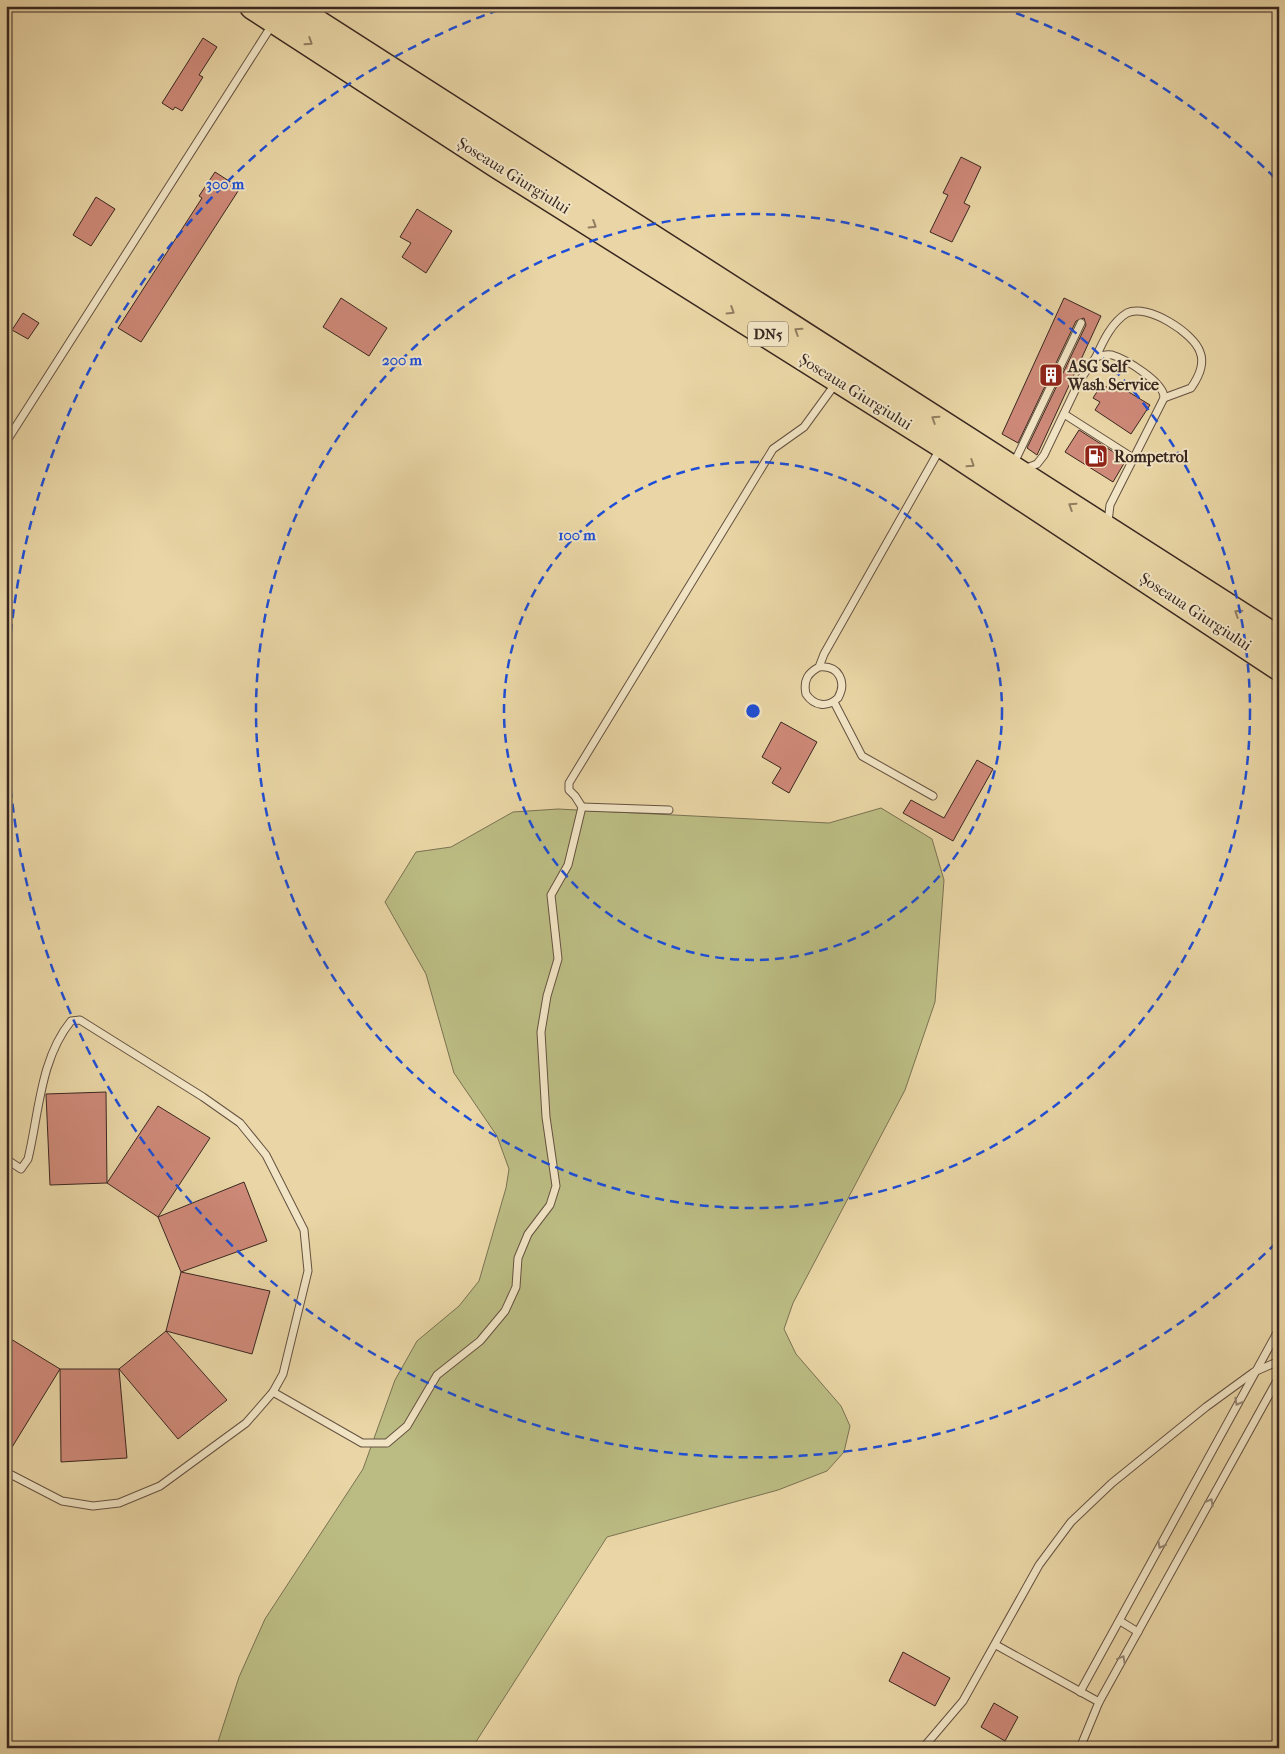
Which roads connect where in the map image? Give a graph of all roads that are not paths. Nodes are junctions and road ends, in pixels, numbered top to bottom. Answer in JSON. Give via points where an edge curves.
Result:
{"nodes":[{"id":1,"x":254,"y":6,"type":"edge"},
{"id":2,"x":283,"y":13,"type":"edge"},
{"id":3,"x":1081,"y":323,"type":"dead end"},
{"id":4,"x":1096,"y":357,"type":"junction"},
{"id":5,"x":839,"y":379,"type":"junction"},
{"id":6,"x":1164,"y":398,"type":"junction"},
{"id":7,"x":1064,"y":414,"type":"junction"},
{"id":8,"x":6,"y":442,"type":"edge"},
{"id":9,"x":943,"y":445,"type":"junction"},
{"id":10,"x":1133,"y":458,"type":"junction"},
{"id":11,"x":1014,"y":469,"type":"junction"},
{"id":12,"x":1108,"y":530,"type":"junction"},
{"id":13,"x":1279,"y":640,"type":"edge"},
{"id":14,"x":820,"y":667,"type":"junction"},
{"id":15,"x":1279,"y":667,"type":"edge"},
{"id":16,"x":834,"y":702,"type":"junction"},
{"id":17,"x":933,"y":796,"type":"dead end"},
{"id":18,"x":582,"y":807,"type":"junction"},
{"id":19,"x":669,"y":810,"type":"dead end"},
{"id":20,"x":6,"y":1159,"type":"edge"},
{"id":21,"x":1279,"y":1328,"type":"edge"},
{"id":22,"x":1279,"y":1361,"type":"edge"},
{"id":23,"x":1254,"y":1372,"type":"junction"},
{"id":24,"x":1279,"y":1377,"type":"edge"},
{"id":25,"x":273,"y":1392,"type":"junction"},
{"id":26,"x":6,"y":1472,"type":"edge"},
{"id":27,"x":1120,"y":1621,"type":"junction"},
{"id":28,"x":1138,"y":1632,"type":"junction"},
{"id":29,"x":996,"y":1645,"type":"junction"},
{"id":30,"x":1080,"y":1692,"type":"junction"},
{"id":31,"x":1099,"y":1702,"type":"junction"},
{"id":32,"x":923,"y":1748,"type":"edge"},
{"id":33,"x":1080,"y":1748,"type":"edge"}],
"edges":[{"from":1,"to":2,"type":"highway","name":"Șoseaua Giurgiului","number":"DN5"},
{"from":2,"to":5,"type":"highway","name":"Șoseaua Giurgiului","number":"DN5","one_way":true,"via":[[498,165]]},
{"from":2,"to":8,"type":"lane"},
{"from":11,"to":2,"type":"highway","name":"Șoseaua Giurgiului","number":"DN5","one_way":true},
{"from":3,"to":11,"type":"lane"},
{"from":4,"to":6,"type":"lane","via":[[1109,354],[1144,373],[1162,387]]},
{"from":4,"to":6,"type":"lane","via":[[1103,340],[1128,313],[1140,311],[1162,319],[1197,344],[1202,365],[1191,388]]},
{"from":4,"to":7,"type":"lane","via":[[1080,380]]},
{"from":5,"to":9,"type":"highway","name":"Șoseaua Giurgiului","number":"DN5"},
{"from":5,"to":18,"type":"lane","via":[[804,427],[773,449],[582,759],[569,783],[569,790]]},
{"from":6,"to":10,"type":"lane"},
{"from":7,"to":10,"type":"lane"},
{"from":7,"to":11,"type":"lane","via":[[1037,464]]},
{"from":9,"to":14,"type":"lane","via":[[843,620]]},
{"from":9,"to":15,"type":"highway","name":"Șoseaua Giurgiului","number":"DN5","one_way":true},
{"from":10,"to":12,"type":"lane","via":[[1110,505]]},
{"from":12,"to":11,"type":"highway","name":"Șoseaua Giurgiului","number":"DN5","one_way":true},
{"from":13,"to":12,"type":"highway","name":"Șoseaua Giurgiului","number":"DN5","one_way":true},
{"from":14,"to":16,"type":"lane","via":[[830,667],[840,675],[842,691]]},
{"from":14,"to":16,"type":"lane","via":[[807,677],[806,694],[815,703],[825,705]]},
{"from":16,"to":17,"type":"lane","via":[[862,756]]},
{"from":18,"to":19,"type":"lane"},
{"from":18,"to":25,"type":"lane","via":[[568,865],[551,895],[558,959],[541,1032],[546,1117],[556,1186],[550,1204],[528,1234],[518,1258],[516,1287],[505,1311],[480,1341],[437,1375],[407,1426],[387,1443],[362,1443]]},
{"from":20,"to":25,"type":"lane","via":[[21,1169],[28,1160],[42,1086],[60,1034],[71,1021],[80,1020],[90,1026],[240,1123],[266,1155],[304,1230],[308,1271],[283,1374]]},
{"from":21,"to":23,"type":"lane"},
{"from":22,"to":23,"type":"lane"},
{"from":23,"to":27,"type":"lane","one_way":true},
{"from":23,"to":29,"type":"lane","via":[[1112,1483],[1071,1522],[1039,1566]]},
{"from":28,"to":24,"type":"lane","one_way":true},
{"from":25,"to":26,"type":"lane","via":[[246,1422],[160,1486],[119,1503],[93,1506],[62,1501]]},
{"from":27,"to":28,"type":"lane"},
{"from":27,"to":30,"type":"lane"},
{"from":31,"to":28,"type":"lane","one_way":true},
{"from":29,"to":30,"type":"lane"},
{"from":29,"to":32,"type":"lane","via":[[963,1702]]},
{"from":30,"to":31,"type":"lane"},
{"from":31,"to":33,"type":"lane"}]}
